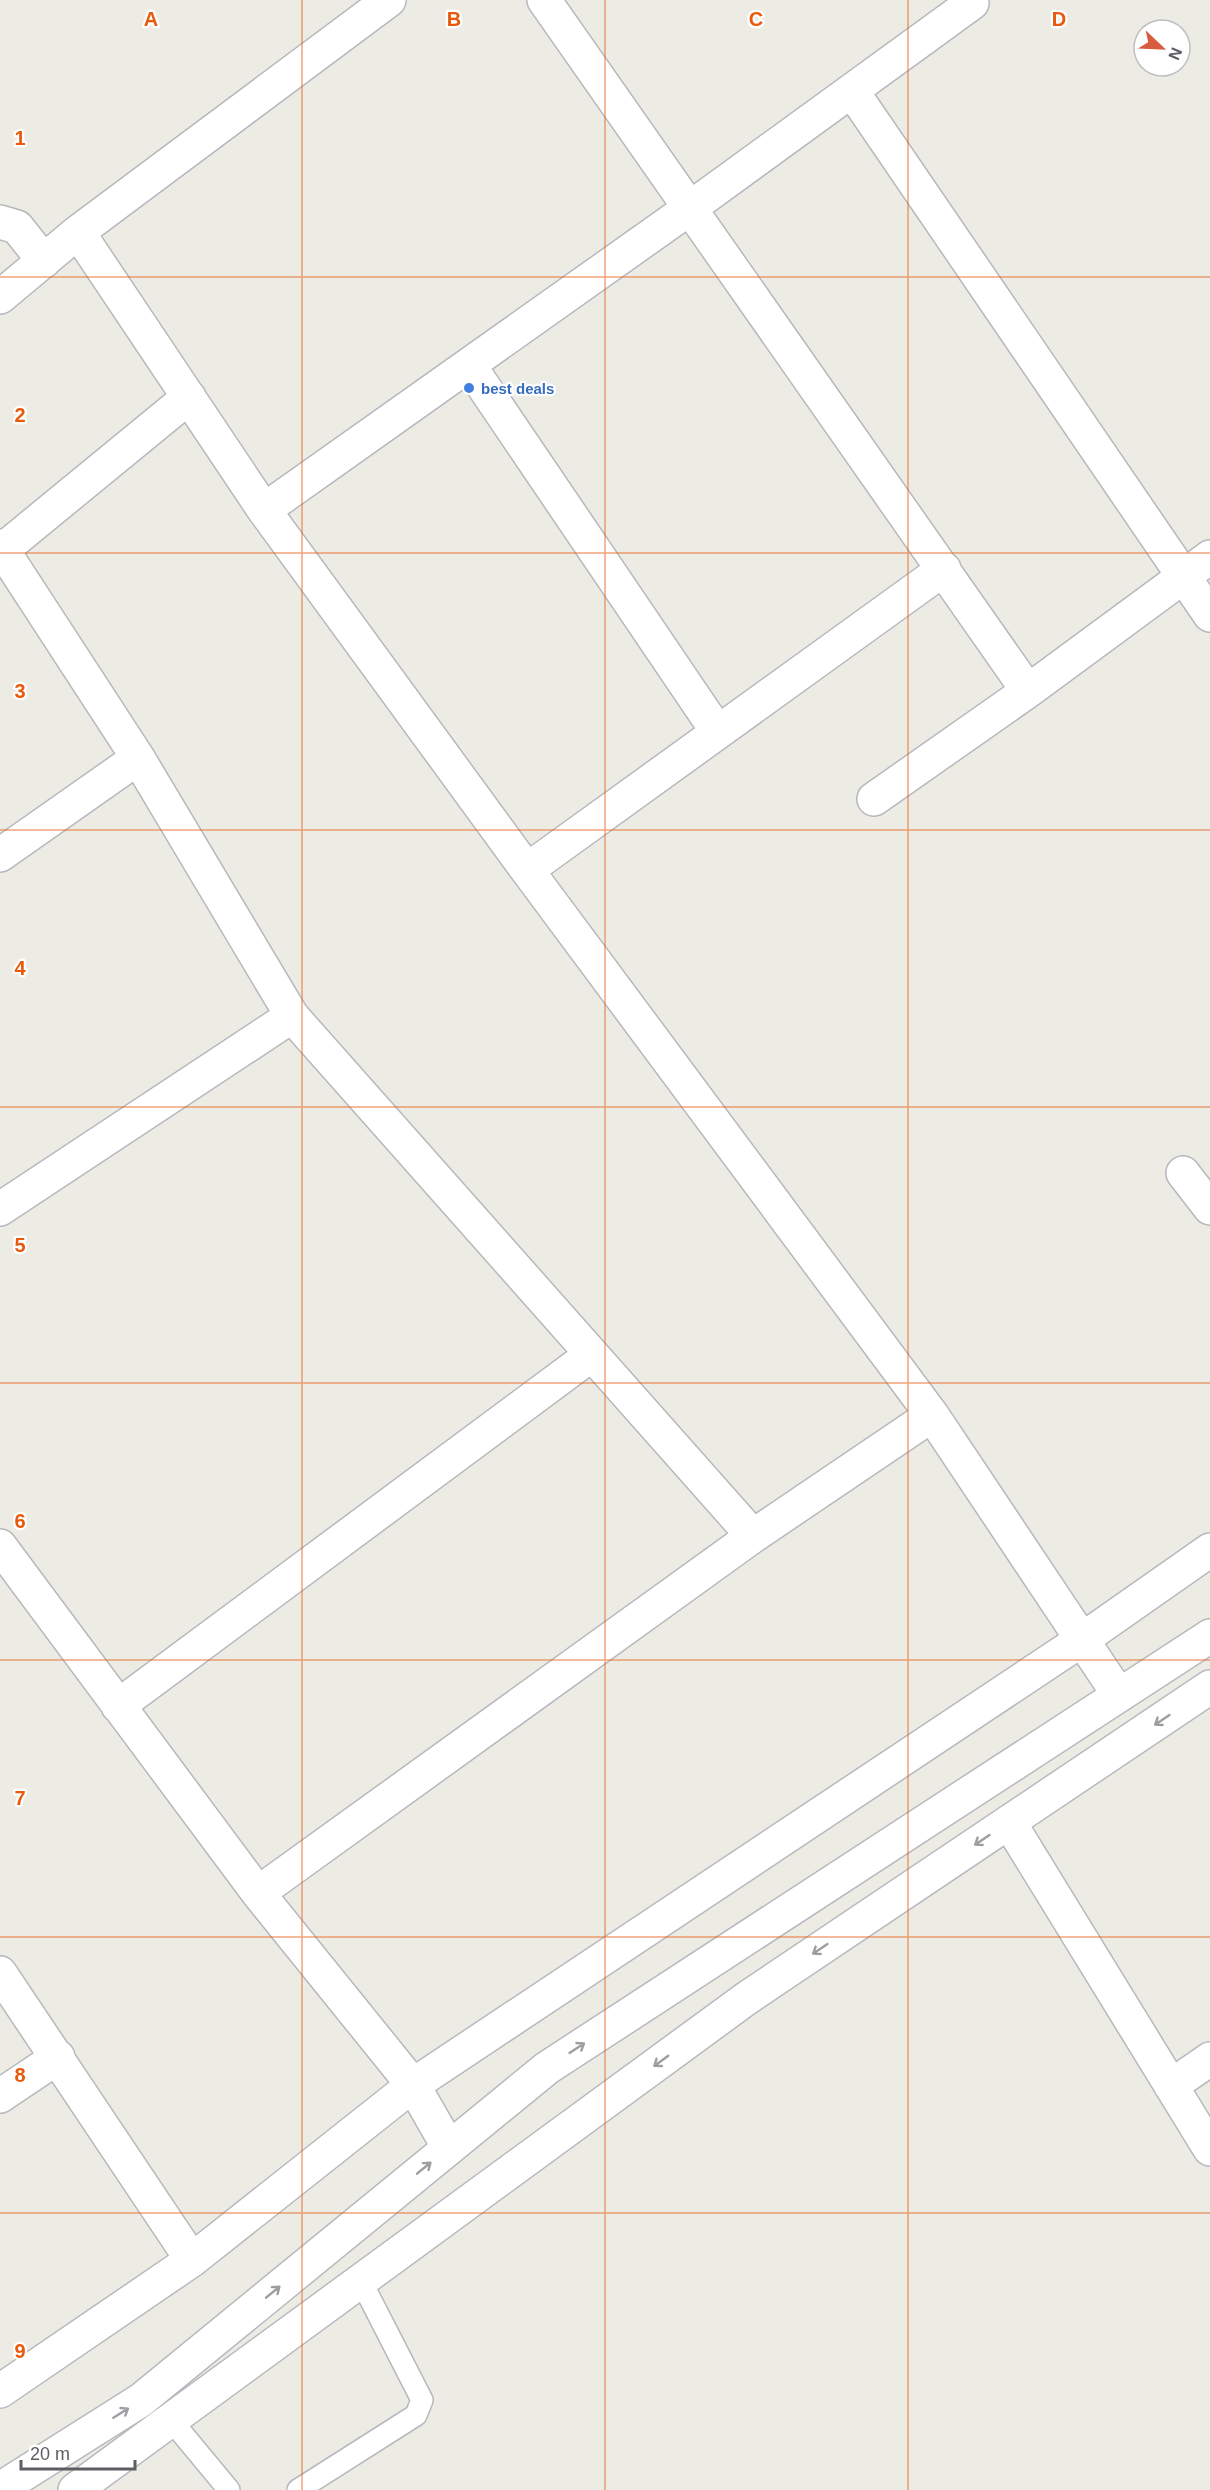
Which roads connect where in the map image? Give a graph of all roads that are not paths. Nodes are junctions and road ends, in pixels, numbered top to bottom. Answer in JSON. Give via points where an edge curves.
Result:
{"nodes":[{"id":1,"x":389,"y":0,"type":"edge"},
{"id":2,"x":544,"y":0,"type":"edge"},
{"id":3,"x":972,"y":3,"type":"dead end"},
{"id":4,"x":852,"y":91,"type":"junction"},
{"id":5,"x":690,"y":208,"type":"junction"},
{"id":6,"x":0,"y":222,"type":"edge"},
{"id":7,"x":78,"y":232,"type":"junction"},
{"id":8,"x":44,"y":261,"type":"junction"},
{"id":9,"x":0,"y":297,"type":"edge"},
{"id":10,"x":469,"y":365,"type":"junction"},
{"id":11,"x":189,"y":397,"type":"junction"},
{"id":12,"x":264,"y":510,"type":"junction"},
{"id":13,"x":1,"y":549,"type":"edge"},
{"id":14,"x":1197,"y":566,"type":"edge"},
{"id":15,"x":944,"y":568,"type":"junction"},
{"id":16,"x":1210,"y":615,"type":"edge"},
{"id":17,"x":1028,"y":691,"type":"junction"},
{"id":18,"x":717,"y":731,"type":"junction"},
{"id":19,"x":138,"y":758,"type":"junction"},
{"id":20,"x":874,"y":799,"type":"dead end"},
{"id":21,"x":0,"y":855,"type":"edge"},
{"id":22,"x":527,"y":870,"type":"junction"},
{"id":23,"x":292,"y":1016,"type":"junction"},
{"id":24,"x":1183,"y":1173,"type":"dead end"},
{"id":25,"x":1210,"y":1208,"type":"edge"},
{"id":26,"x":0,"y":1209,"type":"edge"},
{"id":27,"x":591,"y":1355,"type":"junction"},
{"id":28,"x":932,"y":1415,"type":"junction"},
{"id":29,"x":753,"y":1536,"type":"junction"},
{"id":30,"x":0,"y":1546,"type":"edge"},
{"id":31,"x":1210,"y":1550,"type":"edge"},
{"id":32,"x":1210,"y":1636,"type":"edge"},
{"id":33,"x":1083,"y":1639,"type":"junction"},
{"id":34,"x":1210,"y":1687,"type":"edge"},
{"id":35,"x":1119,"y":1695,"type":"junction"},
{"id":36,"x":118,"y":1706,"type":"junction"},
{"id":37,"x":1009,"y":1822,"type":"junction"},
{"id":38,"x":258,"y":1893,"type":"junction"},
{"id":39,"x":0,"y":1973,"type":"edge"},
{"id":40,"x":58,"y":2057,"type":"junction"},
{"id":41,"x":1210,"y":2059,"type":"edge"},
{"id":42,"x":412,"y":2085,"type":"junction"},
{"id":43,"x":1171,"y":2086,"type":"junction"},
{"id":44,"x":0,"y":2096,"type":"edge"},
{"id":45,"x":449,"y":2148,"type":"junction"},
{"id":46,"x":1210,"y":2149,"type":"edge"},
{"id":47,"x":192,"y":2260,"type":"junction"},
{"id":48,"x":361,"y":2281,"type":"junction"},
{"id":49,"x":0,"y":2391,"type":"edge"},
{"id":50,"x":171,"y":2420,"type":"junction"},
{"id":51,"x":0,"y":2489,"type":"edge"},
{"id":52,"x":75,"y":2490,"type":"edge"},
{"id":53,"x":229,"y":2490,"type":"edge"},
{"id":54,"x":298,"y":2490,"type":"edge"}],
"edges":[{"from":1,"to":7,"type":"street"},
{"from":2,"to":5,"type":"street"},
{"from":3,"to":4,"type":"street"},
{"from":4,"to":5,"type":"street"},
{"from":4,"to":14,"type":"street"},
{"from":5,"to":10,"type":"street"},
{"from":5,"to":15,"type":"street"},
{"from":6,"to":8,"type":"street","via":[[16,227]]},
{"from":7,"to":8,"type":"street"},
{"from":7,"to":11,"type":"street"},
{"from":8,"to":9,"type":"street"},
{"from":10,"to":12,"type":"street"},
{"from":10,"to":18,"type":"street"},
{"from":11,"to":12,"type":"street"},
{"from":11,"to":13,"type":"street"},
{"from":12,"to":22,"type":"street"},
{"from":13,"to":19,"type":"street"},
{"from":14,"to":16,"type":"street"},
{"from":14,"to":17,"type":"street"},
{"from":15,"to":17,"type":"street"},
{"from":15,"to":18,"type":"street"},
{"from":17,"to":20,"type":"street"},
{"from":18,"to":22,"type":"street"},
{"from":19,"to":21,"type":"street"},
{"from":19,"to":23,"type":"street"},
{"from":22,"to":28,"type":"street"},
{"from":23,"to":26,"type":"street"},
{"from":23,"to":27,"type":"street"},
{"from":24,"to":25,"type":"street"},
{"from":27,"to":29,"type":"street"},
{"from":27,"to":36,"type":"street"},
{"from":28,"to":29,"type":"street"},
{"from":28,"to":33,"type":"street"},
{"from":29,"to":38,"type":"street"},
{"from":30,"to":36,"type":"street"},
{"from":31,"to":33,"type":"street"},
{"from":32,"to":35,"type":"street"},
{"from":33,"to":35,"type":"street"},
{"from":33,"to":42,"type":"street"},
{"from":34,"to":37,"type":"street","one_way":true},
{"from":45,"to":35,"type":"street","one_way":true,"via":[[547,2068]]},
{"from":36,"to":38,"type":"street"},
{"from":37,"to":43,"type":"street"},
{"from":37,"to":48,"type":"street","one_way":true,"via":[[747,1998]]},
{"from":38,"to":42,"type":"street"},
{"from":39,"to":40,"type":"street"},
{"from":40,"to":44,"type":"street"},
{"from":40,"to":47,"type":"street"},
{"from":41,"to":43,"type":"street"},
{"from":42,"to":45,"type":"street"},
{"from":42,"to":47,"type":"street"},
{"from":43,"to":46,"type":"street"},
{"from":51,"to":45,"type":"street","one_way":true,"via":[[141,2400]]},
{"from":47,"to":49,"type":"street"},
{"from":48,"to":50,"type":"street"},
{"from":48,"to":54,"type":"lane","via":[[422,2400],[416,2415]]},
{"from":50,"to":52,"type":"street"},
{"from":50,"to":53,"type":"lane"}]}
